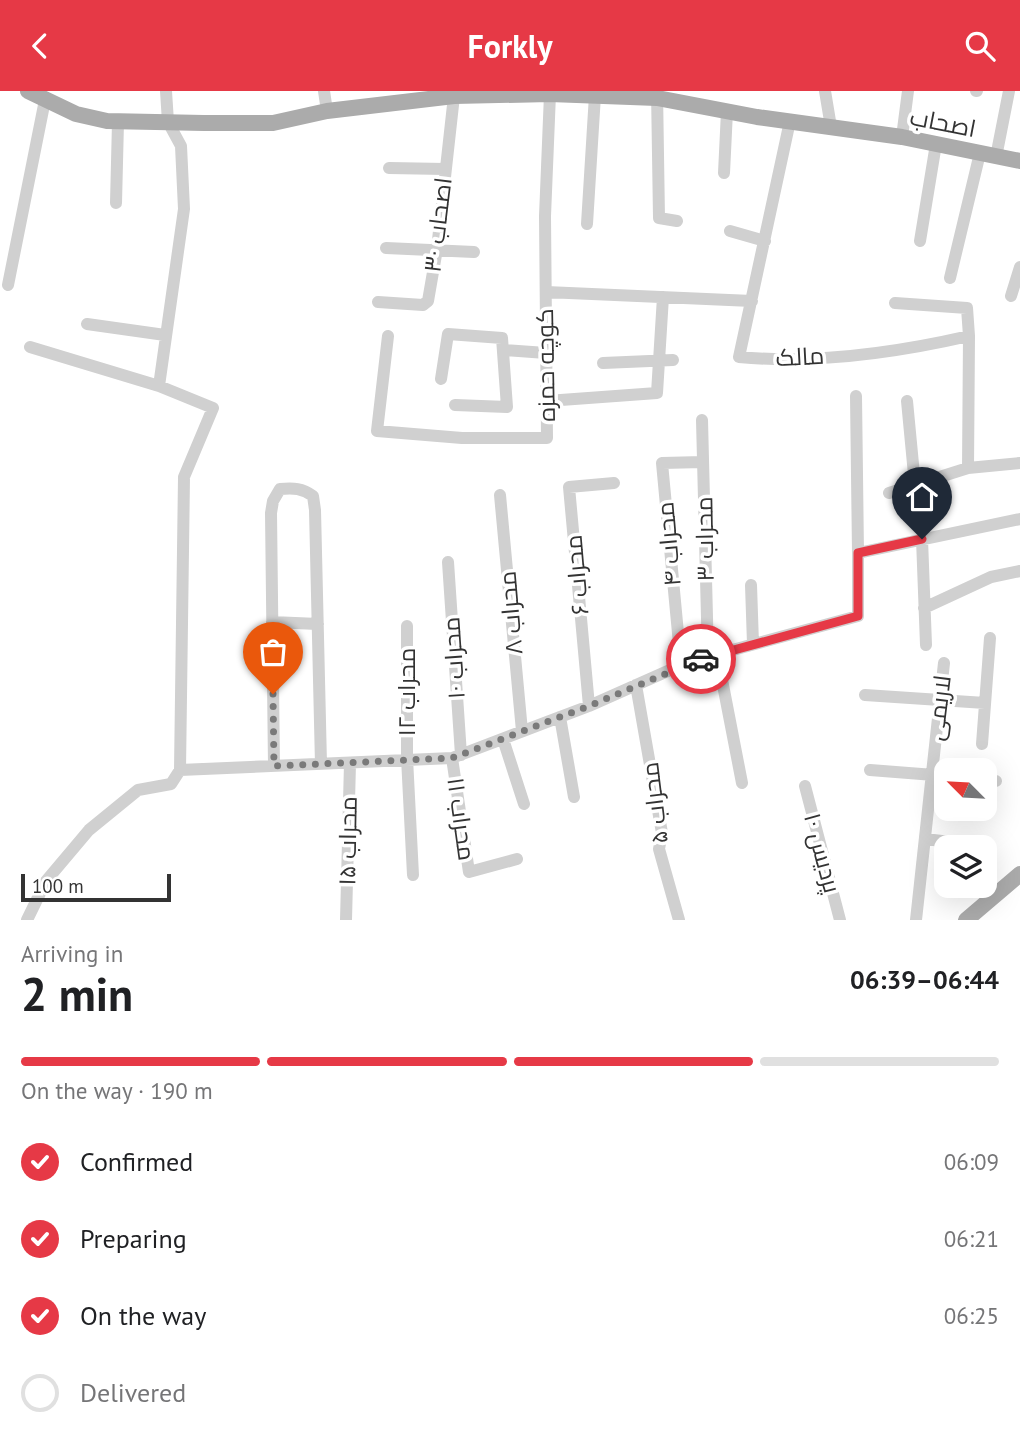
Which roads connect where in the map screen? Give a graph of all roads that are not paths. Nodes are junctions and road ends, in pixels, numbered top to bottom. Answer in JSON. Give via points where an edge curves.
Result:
{"nodes":[{"id":1,"x":28,"y":91,"type":"edge"},
{"id":2,"x":166,"y":91,"type":"edge"},
{"id":3,"x":324,"y":91,"type":"edge"},
{"id":4,"x":825,"y":91,"type":"edge"},
{"id":5,"x":908,"y":91,"type":"edge"},
{"id":6,"x":1009,"y":91,"type":"edge"},
{"id":7,"x":550,"y":94,"type":"junction"},
{"id":8,"x":443,"y":95,"type":"edge"},
{"id":9,"x":594,"y":95,"type":"junction"},
{"id":10,"x":657,"y":95,"type":"edge"},
{"id":11,"x":389,"y":97,"type":"edge"},
{"id":12,"x":45,"y":100,"type":"junction"},
{"id":13,"x":327,"y":111,"type":"junction"},
{"id":14,"x":727,"y":111,"type":"junction"},
{"id":15,"x":790,"y":121,"type":"junction"},
{"id":16,"x":118,"y":122,"type":"junction"},
{"id":17,"x":167,"y":122,"type":"junction"},
{"id":18,"x":831,"y":127,"type":"junction"},
{"id":19,"x":902,"y":137,"type":"junction"},
{"id":20,"x":936,"y":144,"type":"junction"},
{"id":21,"x":988,"y":155,"type":"junction"},
{"id":22,"x":1020,"y":161,"type":"edge"},
{"id":23,"x":389,"y":168,"type":"dead end"},
{"id":24,"x":445,"y":169,"type":"junction"},
{"id":25,"x":723,"y":173,"type":"dead end"},
{"id":26,"x":117,"y":204,"type":"dead end"},
{"id":27,"x":677,"y":221,"type":"dead end"},
{"id":28,"x":587,"y":225,"type":"dead end"},
{"id":29,"x":730,"y":231,"type":"dead end"},
{"id":30,"x":765,"y":241,"type":"junction"},
{"id":31,"x":920,"y":241,"type":"dead end"},
{"id":32,"x":386,"y":248,"type":"dead end"},
{"id":33,"x":437,"y":249,"type":"junction"},
{"id":34,"x":474,"y":252,"type":"dead end"},
{"id":35,"x":1020,"y":267,"type":"edge"},
{"id":36,"x":950,"y":278,"type":"dead end"},
{"id":37,"x":8,"y":285,"type":"dead end"},
{"id":38,"x":545,"y":292,"type":"junction"},
{"id":39,"x":1011,"y":296,"type":"dead end"},
{"id":40,"x":663,"y":297,"type":"junction"},
{"id":41,"x":752,"y":301,"type":"junction"},
{"id":42,"x":377,"y":302,"type":"dead end"},
{"id":43,"x":895,"y":303,"type":"dead end"},
{"id":44,"x":87,"y":324,"type":"dead end"},
{"id":45,"x":165,"y":335,"type":"junction"},
{"id":46,"x":388,"y":336,"type":"dead end"},
{"id":47,"x":969,"y":337,"type":"junction"},
{"id":48,"x":30,"y":347,"type":"dead end"},
{"id":49,"x":503,"y":350,"type":"junction"},
{"id":50,"x":546,"y":352,"type":"junction"},
{"id":51,"x":673,"y":360,"type":"dead end"},
{"id":52,"x":657,"y":361,"type":"junction"},
{"id":53,"x":603,"y":363,"type":"dead end"},
{"id":54,"x":441,"y":379,"type":"dead end"},
{"id":55,"x":159,"y":386,"type":"junction"},
{"id":56,"x":856,"y":396,"type":"dead end"},
{"id":57,"x":547,"y":401,"type":"junction"},
{"id":58,"x":907,"y":401,"type":"dead end"},
{"id":59,"x":455,"y":405,"type":"dead end"},
{"id":60,"x":702,"y":420,"type":"dead end"},
{"id":61,"x":703,"y":462,"type":"junction"},
{"id":62,"x":1020,"y":463,"type":"edge"},
{"id":63,"x":968,"y":468,"type":"junction"},
{"id":64,"x":614,"y":483,"type":"dead end"},
{"id":65,"x":915,"y":485,"type":"junction"},
{"id":66,"x":889,"y":493,"type":"dead end"},
{"id":67,"x":500,"y":495,"type":"dead end"},
{"id":68,"x":1020,"y":520,"type":"edge"},
{"id":69,"x":922,"y":539,"type":"junction"},
{"id":70,"x":858,"y":553,"type":"junction"},
{"id":71,"x":448,"y":562,"type":"dead end"},
{"id":72,"x":1020,"y":571,"type":"edge"},
{"id":73,"x":751,"y":585,"type":"dead end"},
{"id":74,"x":924,"y":608,"type":"junction"},
{"id":75,"x":272,"y":622,"type":"junction"},
{"id":76,"x":318,"y":624,"type":"junction"},
{"id":77,"x":407,"y":626,"type":"dead end"},
{"id":78,"x":989,"y":638,"type":"dead end"},
{"id":79,"x":753,"y":645,"type":"junction"},
{"id":80,"x":926,"y":645,"type":"dead end"},
{"id":81,"x":713,"y":655,"type":"junction"},
{"id":82,"x":944,"y":663,"type":"dead end"},
{"id":83,"x":681,"y":665,"type":"junction"},
{"id":84,"x":636,"y":685,"type":"junction"},
{"id":85,"x":865,"y":695,"type":"dead end"},
{"id":86,"x":941,"y":699,"type":"junction"},
{"id":87,"x":985,"y":703,"type":"junction"},
{"id":88,"x":589,"y":706,"type":"junction"},
{"id":89,"x":560,"y":717,"type":"junction"},
{"id":90,"x":522,"y":731,"type":"junction"},
{"id":91,"x":503,"y":739,"type":"junction"},
{"id":92,"x":982,"y":744,"type":"dead end"},
{"id":93,"x":457,"y":756,"type":"junction"},
{"id":94,"x":407,"y":758,"type":"junction"},
{"id":95,"x":350,"y":762,"type":"junction"},
{"id":96,"x":321,"y":764,"type":"junction"},
{"id":97,"x":274,"y":766,"type":"junction"},
{"id":98,"x":180,"y":770,"type":"junction"},
{"id":99,"x":870,"y":771,"type":"dead end"},
{"id":100,"x":930,"y":775,"type":"junction"},
{"id":101,"x":934,"y":775,"type":"edge"},
{"id":102,"x":742,"y":783,"type":"dead end"},
{"id":103,"x":805,"y":786,"type":"dead end"},
{"id":104,"x":574,"y":797,"type":"dead end"},
{"id":105,"x":524,"y":804,"type":"dead end"},
{"id":106,"x":925,"y":839,"type":"junction"},
{"id":107,"x":934,"y":840,"type":"edge"},
{"id":108,"x":517,"y":859,"type":"dead end"},
{"id":109,"x":1020,"y":874,"type":"edge"},
{"id":110,"x":413,"y":875,"type":"dead end"},
{"id":111,"x":27,"y":920,"type":"edge"},
{"id":112,"x":346,"y":920,"type":"edge"},
{"id":113,"x":679,"y":920,"type":"edge"},
{"id":114,"x":840,"y":920,"type":"edge"},
{"id":115,"x":916,"y":920,"type":"edge"},
{"id":116,"x":966,"y":920,"type":"edge"}],
"edges":[{"from":1,"to":12,"type":"main road","name":"اصحاب"},
{"from":2,"to":17,"type":"street"},
{"from":3,"to":13,"type":"street"},
{"from":4,"to":18,"type":"street"},
{"from":5,"to":19,"type":"street"},
{"from":6,"to":21,"type":"street"},
{"from":7,"to":8,"type":"main road","name":"اصحاب"},
{"from":7,"to":9,"type":"main road","name":"اصحاب"},
{"from":7,"to":38,"type":"street","name":"کوچه حمزه"},
{"from":8,"to":11,"type":"main road","name":"اصحاب"},
{"from":8,"to":24,"type":"street","name":"اصحاب ۳۰"},
{"from":9,"to":10,"type":"main road","name":"اصحاب"},
{"from":9,"to":28,"type":"street"},
{"from":10,"to":14,"type":"main road","name":"اصحاب"},
{"from":10,"to":27,"type":"street","via":[[659,218]]},
{"from":11,"to":13,"type":"main road","name":"اصحاب"},
{"from":12,"to":16,"type":"main road","name":"اصحاب","via":[[76,114]]},
{"from":12,"to":37,"type":"street"},
{"from":13,"to":17,"type":"main road","name":"اصحاب","via":[[273,123]]},
{"from":14,"to":15,"type":"main road","name":"اصحاب"},
{"from":14,"to":25,"type":"street"},
{"from":15,"to":18,"type":"main road","name":"اصحاب"},
{"from":15,"to":30,"type":"street","name":"مالک"},
{"from":16,"to":17,"type":"main road","name":"اصحاب"},
{"from":16,"to":26,"type":"street"},
{"from":17,"to":45,"type":"street","via":[[181,146],[184,209]]},
{"from":18,"to":19,"type":"main road","name":"اصحاب"},
{"from":19,"to":20,"type":"main road","name":"اصحاب"},
{"from":20,"to":21,"type":"main road","name":"اصحاب"},
{"from":20,"to":31,"type":"street"},
{"from":21,"to":22,"type":"main road","name":"اصحاب"},
{"from":21,"to":36,"type":"street"},
{"from":23,"to":24,"type":"street"},
{"from":24,"to":33,"type":"street","name":"اصحاب ۳۰"},
{"from":29,"to":30,"type":"street"},
{"from":30,"to":41,"type":"street","name":"مالک"},
{"from":32,"to":33,"type":"street"},
{"from":33,"to":34,"type":"street"},
{"from":33,"to":42,"type":"street","name":"اصحاب ۳۰","via":[[426,304]]},
{"from":35,"to":39,"type":"street"},
{"from":38,"to":40,"type":"street"},
{"from":38,"to":50,"type":"street","name":"کوچه حمزه"},
{"from":40,"to":41,"type":"street"},
{"from":40,"to":52,"type":"street"},
{"from":41,"to":47,"type":"street","name":"مالک","via":[[739,357],[777,360],[881,351]]},
{"from":43,"to":47,"type":"street","via":[[967,308]]},
{"from":44,"to":45,"type":"street"},
{"from":45,"to":55,"type":"street"},
{"from":46,"to":57,"type":"street","name":"کوچه حمزه","via":[[377,431],[547,438]]},
{"from":47,"to":63,"type":"street"},
{"from":48,"to":55,"type":"street"},
{"from":49,"to":50,"type":"street"},
{"from":49,"to":54,"type":"street","via":[[502,338],[448,334]]},
{"from":49,"to":59,"type":"street","via":[[507,407]]},
{"from":50,"to":57,"type":"street","name":"کوچه حمزه"},
{"from":51,"to":52,"type":"street"},
{"from":52,"to":53,"type":"street"},
{"from":52,"to":57,"type":"street","via":[[657,393]]},
{"from":55,"to":98,"type":"street","via":[[213,408],[184,477]]},
{"from":56,"to":70,"type":"street"},
{"from":58,"to":65,"type":"street"},
{"from":60,"to":61,"type":"street","name":"محراب ۳"},
{"from":61,"to":81,"type":"street","name":"محراب ۳"},
{"from":61,"to":83,"type":"street","name":"محراب ۴","via":[[662,463]]},
{"from":62,"to":63,"type":"street"},
{"from":63,"to":65,"type":"street"},
{"from":64,"to":88,"type":"street","name":"محراب ۶","via":[[569,487]]},
{"from":65,"to":66,"type":"street"},
{"from":67,"to":90,"type":"street","name":"محراب ۸"},
{"from":68,"to":69,"type":"street"},
{"from":69,"to":70,"type":"street"},
{"from":69,"to":74,"type":"street"},
{"from":70,"to":79,"type":"street","via":[[858,616]]},
{"from":71,"to":93,"type":"street","name":"محراب ۱۰"},
{"from":72,"to":74,"type":"street","via":[[991,577]]},
{"from":73,"to":79,"type":"street"},
{"from":74,"to":80,"type":"street"},
{"from":75,"to":76,"type":"street"},
{"from":75,"to":76,"type":"street","via":[[273,501],[280,489],[304,489],[313,496],[315,510]]},
{"from":75,"to":97,"type":"street"},
{"from":76,"to":96,"type":"street"},
{"from":77,"to":94,"type":"street","name":"محراب ۱۲"},
{"from":78,"to":87,"type":"street"},
{"from":79,"to":81,"type":"street"},
{"from":81,"to":83,"type":"street"},
{"from":81,"to":102,"type":"street","name":"محراب ۳"},
{"from":82,"to":86,"type":"street","name":"لاریمی"},
{"from":83,"to":84,"type":"street"},
{"from":84,"to":88,"type":"street"},
{"from":84,"to":113,"type":"street","name":"محراب ۵","via":[[662,833],[659,849]]},
{"from":85,"to":86,"type":"street"},
{"from":86,"to":87,"type":"street"},
{"from":86,"to":100,"type":"street","name":"لاریمی"},
{"from":87,"to":92,"type":"street"},
{"from":88,"to":89,"type":"street"},
{"from":89,"to":90,"type":"street"},
{"from":89,"to":104,"type":"street"},
{"from":90,"to":91,"type":"street"},
{"from":91,"to":93,"type":"street"},
{"from":91,"to":105,"type":"street"},
{"from":93,"to":94,"type":"street"},
{"from":93,"to":108,"type":"street","name":"محراب ۱۱","via":[[469,872]]},
{"from":94,"to":95,"type":"street"},
{"from":94,"to":110,"type":"street","name":"محراب ۱۲"},
{"from":95,"to":96,"type":"street"},
{"from":95,"to":112,"type":"street","name":"محراب ۱۵"},
{"from":96,"to":97,"type":"street"},
{"from":97,"to":98,"type":"street"},
{"from":98,"to":111,"type":"street","via":[[171,785],[138,790],[89,830],[46,881]]},
{"from":99,"to":100,"type":"street"},
{"from":100,"to":101,"type":"street"},
{"from":100,"to":106,"type":"street","name":"لاریمی"},
{"from":103,"to":114,"type":"street","name":"پردیس ۱۰"},
{"from":106,"to":107,"type":"street"},
{"from":106,"to":115,"type":"street","name":"لاریمی"},
{"from":109,"to":116,"type":"main road"}]}
